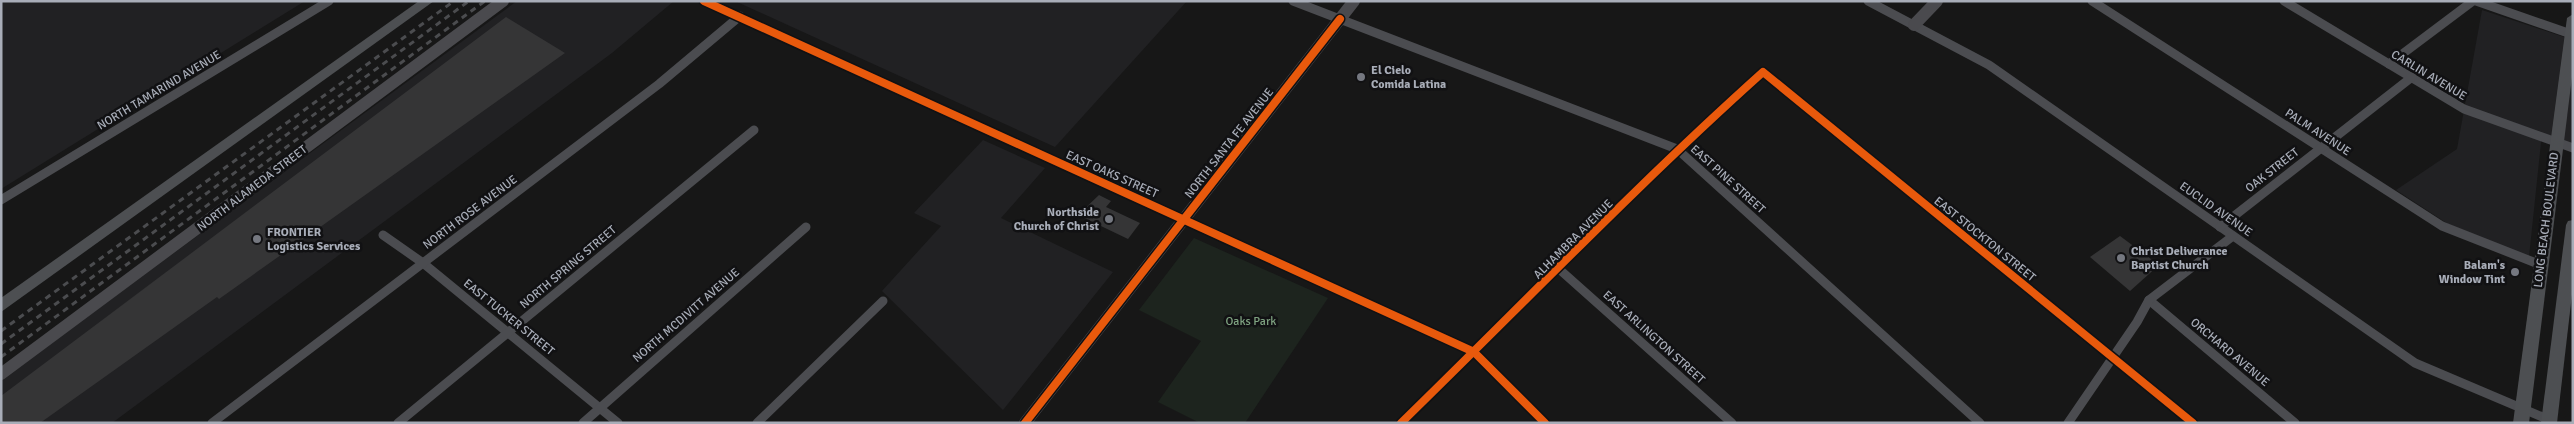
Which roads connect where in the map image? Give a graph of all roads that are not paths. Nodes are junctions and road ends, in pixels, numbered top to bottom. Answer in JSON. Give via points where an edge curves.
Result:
{"nodes":[{"id":1,"x":329,"y":1,"type":"edge"},
{"id":2,"x":428,"y":1,"type":"edge"},
{"id":3,"x":503,"y":1,"type":"edge"},
{"id":4,"x":704,"y":1,"type":"edge"},
{"id":5,"x":1293,"y":1,"type":"edge"},
{"id":6,"x":1354,"y":1,"type":"edge"},
{"id":7,"x":1868,"y":1,"type":"edge"},
{"id":8,"x":1936,"y":1,"type":"edge"},
{"id":9,"x":2092,"y":1,"type":"edge"},
{"id":10,"x":2284,"y":1,"type":"edge"},
{"id":11,"x":2475,"y":1,"type":"edge"},
{"id":12,"x":740,"y":16,"type":"junction"},
{"id":13,"x":2573,"y":18,"type":"edge"},
{"id":14,"x":1340,"y":19,"type":"junction"},
{"id":15,"x":1914,"y":25,"type":"junction"},
{"id":16,"x":2571,"y":34,"type":"junction"},
{"id":17,"x":2389,"y":64,"type":"junction"},
{"id":18,"x":1762,"y":72,"type":"joint"},
{"id":19,"x":2412,"y":77,"type":"junction"},
{"id":20,"x":754,"y":130,"type":"dead end"},
{"id":21,"x":2556,"y":142,"type":"junction"},
{"id":22,"x":2320,"y":148,"type":"junction"},
{"id":23,"x":2573,"y":148,"type":"edge"},
{"id":24,"x":1677,"y":150,"type":"junction"},
{"id":25,"x":1,"y":200,"type":"edge"},
{"id":26,"x":1184,"y":218,"type":"junction"},
{"id":27,"x":2573,"y":225,"type":"edge"},
{"id":28,"x":2220,"y":226,"type":"junction"},
{"id":29,"x":806,"y":227,"type":"dead end"},
{"id":30,"x":383,"y":235,"type":"dead end"},
{"id":31,"x":2233,"y":236,"type":"junction"},
{"id":32,"x":423,"y":263,"type":"junction"},
{"id":33,"x":2541,"y":265,"type":"junction"},
{"id":34,"x":1559,"y":269,"type":"junction"},
{"id":35,"x":2570,"y":276,"type":"edge"},
{"id":36,"x":2149,"y":300,"type":"junction"},
{"id":37,"x":883,"y":301,"type":"dead end"},
{"id":38,"x":1,"y":306,"type":"edge"},
{"id":39,"x":509,"y":333,"type":"junction"},
{"id":40,"x":1474,"y":352,"type":"junction"},
{"id":41,"x":2112,"y":357,"type":"junction"},
{"id":42,"x":1,"y":374,"type":"edge"},
{"id":43,"x":600,"y":408,"type":"junction"},
{"id":44,"x":2522,"y":416,"type":"edge"},
{"id":45,"x":2551,"y":422,"type":"edge"},
{"id":46,"x":212,"y":423,"type":"edge"},
{"id":47,"x":398,"y":423,"type":"edge"},
{"id":48,"x":583,"y":423,"type":"edge"},
{"id":49,"x":618,"y":423,"type":"edge"},
{"id":50,"x":757,"y":423,"type":"edge"},
{"id":51,"x":1025,"y":423,"type":"edge"},
{"id":52,"x":1401,"y":423,"type":"edge"},
{"id":53,"x":1545,"y":423,"type":"edge"},
{"id":54,"x":1732,"y":423,"type":"edge"},
{"id":55,"x":1980,"y":423,"type":"edge"},
{"id":56,"x":2068,"y":423,"type":"edge"},
{"id":57,"x":2193,"y":423,"type":"edge"},
{"id":58,"x":2295,"y":423,"type":"edge"}],
"edges":[{"from":1,"to":25,"type":"street","name":"NORTH TAMARIND AVENUE"},
{"from":2,"to":38,"type":"main road"},
{"from":3,"to":42,"type":"main road","name":"NORTH ALAMEDA STREET"},
{"from":4,"to":12,"type":"street","name":"EAST OAKS STREET"},
{"from":5,"to":14,"type":"street","name":"EAST PINE STREET"},
{"from":6,"to":14,"type":"main road","name":"NORTH SANTA FE AVENUE"},
{"from":7,"to":15,"type":"street","name":"EUCLID AVENUE"},
{"from":8,"to":15,"type":"main road"},
{"from":9,"to":22,"type":"street","name":"PALM AVENUE"},
{"from":10,"to":17,"type":"street","name":"CARLIN AVENUE"},
{"from":11,"to":16,"type":"street"},
{"from":11,"to":17,"type":"street"},
{"from":12,"to":26,"type":"street","name":"EAST OAKS STREET"},
{"from":12,"to":32,"type":"street","name":"NORTH ROSE AVENUE","via":[[658,84]]},
{"from":13,"to":16,"type":"main road","name":"LONG BEACH BOULEVARD"},
{"from":14,"to":24,"type":"street","name":"EAST PINE STREET"},
{"from":14,"to":26,"type":"main road","name":"NORTH SANTA FE AVENUE"},
{"from":15,"to":28,"type":"street","name":"EUCLID AVENUE","via":[[1990,65]]},
{"from":16,"to":21,"type":"main road","name":"LONG BEACH BOULEVARD"},
{"from":17,"to":19,"type":"street","name":"CARLIN AVENUE"},
{"from":18,"to":24,"type":"street","name":"ALHAMBRA AVENUE"},
{"from":18,"to":41,"type":"street","name":"EAST STOCKTON STREET"},
{"from":19,"to":21,"type":"street","name":"CARLIN AVENUE","via":[[2464,109]]},
{"from":19,"to":22,"type":"street","name":"OAK STREET"},
{"from":20,"to":39,"type":"street","name":"NORTH SPRING STREET"},
{"from":21,"to":23,"type":"street","name":"CARLIN AVENUE"},
{"from":21,"to":33,"type":"main road","name":"LONG BEACH BOULEVARD"},
{"from":22,"to":28,"type":"street","name":"OAK STREET"},
{"from":22,"to":33,"type":"street","name":"PALM AVENUE","via":[[2442,226]]},
{"from":24,"to":34,"type":"street","name":"ALHAMBRA AVENUE"},
{"from":24,"to":55,"type":"street","name":"EAST PINE STREET"},
{"from":26,"to":40,"type":"street","name":"EAST OAKS STREET"},
{"from":26,"to":51,"type":"main road","name":"NORTH SANTA FE AVENUE"},
{"from":27,"to":35,"type":"main road"},
{"from":28,"to":31,"type":"street","name":"EUCLID AVENUE"},
{"from":29,"to":43,"type":"street","name":"NORTH MCDIVITT AVENUE"},
{"from":30,"to":32,"type":"street","name":"EAST TUCKER STREET"},
{"from":31,"to":36,"type":"street"},
{"from":31,"to":44,"type":"street","name":"EUCLID AVENUE","via":[[2415,363]]},
{"from":32,"to":39,"type":"street","name":"EAST TUCKER STREET"},
{"from":32,"to":46,"type":"street","name":"NORTH ROSE AVENUE"},
{"from":33,"to":44,"type":"main road","name":"LONG BEACH BOULEVARD"},
{"from":34,"to":40,"type":"street","name":"ALHAMBRA AVENUE"},
{"from":34,"to":54,"type":"street","name":"EAST ARLINGTON STREET"},
{"from":35,"to":45,"type":"main road"},
{"from":36,"to":41,"type":"street"},
{"from":36,"to":58,"type":"street","name":"ORCHARD AVENUE"},
{"from":37,"to":50,"type":"street"},
{"from":39,"to":43,"type":"street","name":"EAST TUCKER STREET"},
{"from":39,"to":47,"type":"street","name":"NORTH SPRING STREET"},
{"from":40,"to":52,"type":"street","name":"ALHAMBRA AVENUE"},
{"from":40,"to":53,"type":"street","name":"EAST OAKS STREET"},
{"from":41,"to":56,"type":"street"},
{"from":41,"to":57,"type":"street","name":"EAST STOCKTON STREET"},
{"from":43,"to":48,"type":"street","name":"NORTH MCDIVITT AVENUE"},
{"from":43,"to":49,"type":"street","name":"EAST TUCKER STREET"},
{"from":44,"to":45,"type":"street","name":"EUCLID AVENUE"}]}
